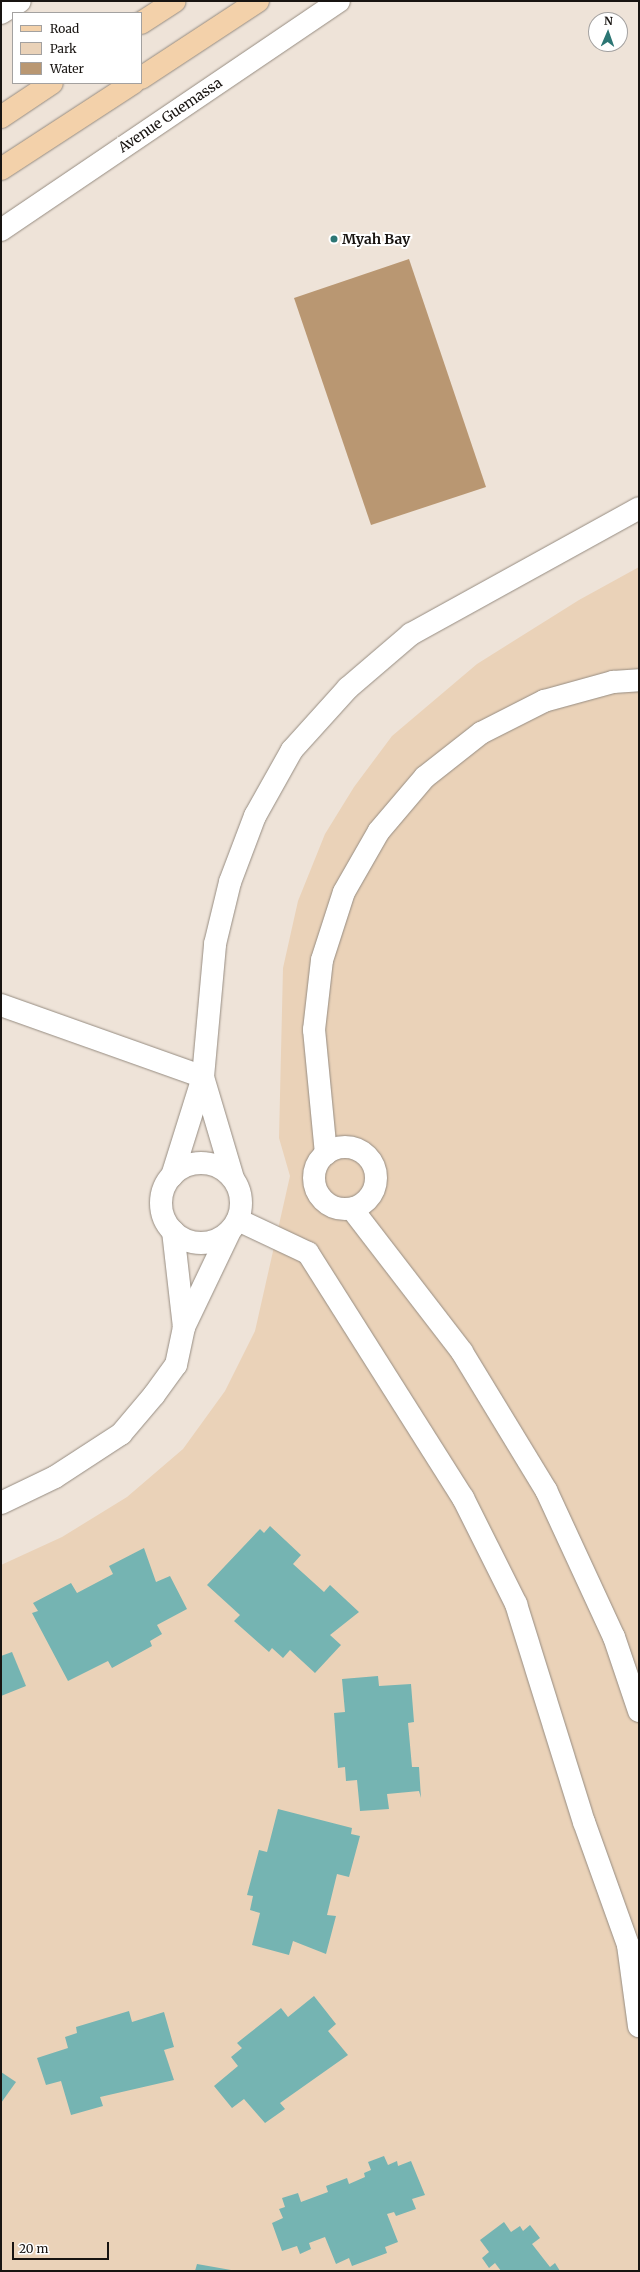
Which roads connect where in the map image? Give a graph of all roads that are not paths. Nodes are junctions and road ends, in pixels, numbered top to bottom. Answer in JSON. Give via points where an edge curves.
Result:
{"nodes":[{"id":1,"x":20,"y":1,"type":"edge"},
{"id":2,"x":175,"y":1,"type":"edge"},
{"id":3,"x":258,"y":1,"type":"edge"},
{"id":4,"x":339,"y":1,"type":"edge"},
{"id":5,"x":1,"y":13,"type":"edge"},
{"id":6,"x":142,"y":23,"type":"edge"},
{"id":7,"x":142,"y":77,"type":"edge"},
{"id":8,"x":50,"y":84,"type":"edge"},
{"id":9,"x":131,"y":84,"type":"edge"},
{"id":10,"x":1,"y":117,"type":"edge"},
{"id":11,"x":1,"y":169,"type":"edge"},
{"id":12,"x":1,"y":230,"type":"edge"},
{"id":13,"x":639,"y":508,"type":"edge"},
{"id":14,"x":639,"y":680,"type":"edge"},
{"id":15,"x":1,"y":1004,"type":"edge"},
{"id":16,"x":203,"y":1077,"type":"junction"},
{"id":17,"x":326,"y":1154,"type":"junction"},
{"id":18,"x":172,"y":1176,"type":"junction"},
{"id":19,"x":233,"y":1178,"type":"junction"},
{"id":20,"x":352,"y":1209,"type":"junction"},
{"id":21,"x":234,"y":1225,"type":"junction"},
{"id":22,"x":173,"y":1231,"type":"junction"},
{"id":23,"x":184,"y":1327,"type":"junction"},
{"id":24,"x":1,"y":1503,"type":"edge"},
{"id":25,"x":639,"y":1711,"type":"edge"},
{"id":26,"x":639,"y":2026,"type":"edge"}],
"edges":[{"from":1,"to":5,"type":"street"},
{"from":2,"to":6,"type":"main road"},
{"from":3,"to":7,"type":"main road"},
{"from":4,"to":12,"type":"street","name":"Avenue Guemassa"},
{"from":8,"to":10,"type":"main road"},
{"from":9,"to":11,"type":"main road"},
{"from":13,"to":16,"type":"street","via":[[411,634],[348,688],[292,750],[255,816],[230,882],[215,944]]},
{"from":14,"to":17,"type":"street","via":[[613,682],[544,701],[481,733],[425,777],[379,831],[344,892],[322,960],[314,1030]]},
{"from":15,"to":16,"type":"street"},
{"from":16,"to":18,"type":"street"},
{"from":16,"to":19,"type":"street"},
{"from":17,"to":20,"type":"street","via":[[314,1171],[316,1191],[331,1206]]},
{"from":17,"to":20,"type":"street","via":[[335,1148],[356,1149],[365,1153],[374,1166],[374,1190],[362,1206]]},
{"from":18,"to":19,"type":"street","via":[[196,1163],[210,1164]]},
{"from":18,"to":22,"type":"street","via":[[162,1197],[162,1210]]},
{"from":19,"to":21,"type":"street","via":[[242,1198]]},
{"from":20,"to":25,"type":"street","via":[[462,1352],[546,1490],[614,1637]]},
{"from":21,"to":22,"type":"street","via":[[220,1239],[195,1243]]},
{"from":21,"to":23,"type":"street"},
{"from":21,"to":26,"type":"street","via":[[308,1253],[463,1498],[512,1597],[544,1687],[584,1822],[628,1945]]},
{"from":22,"to":23,"type":"street"},
{"from":23,"to":24,"type":"street","via":[[176,1364],[121,1434],[55,1478]]}]}
